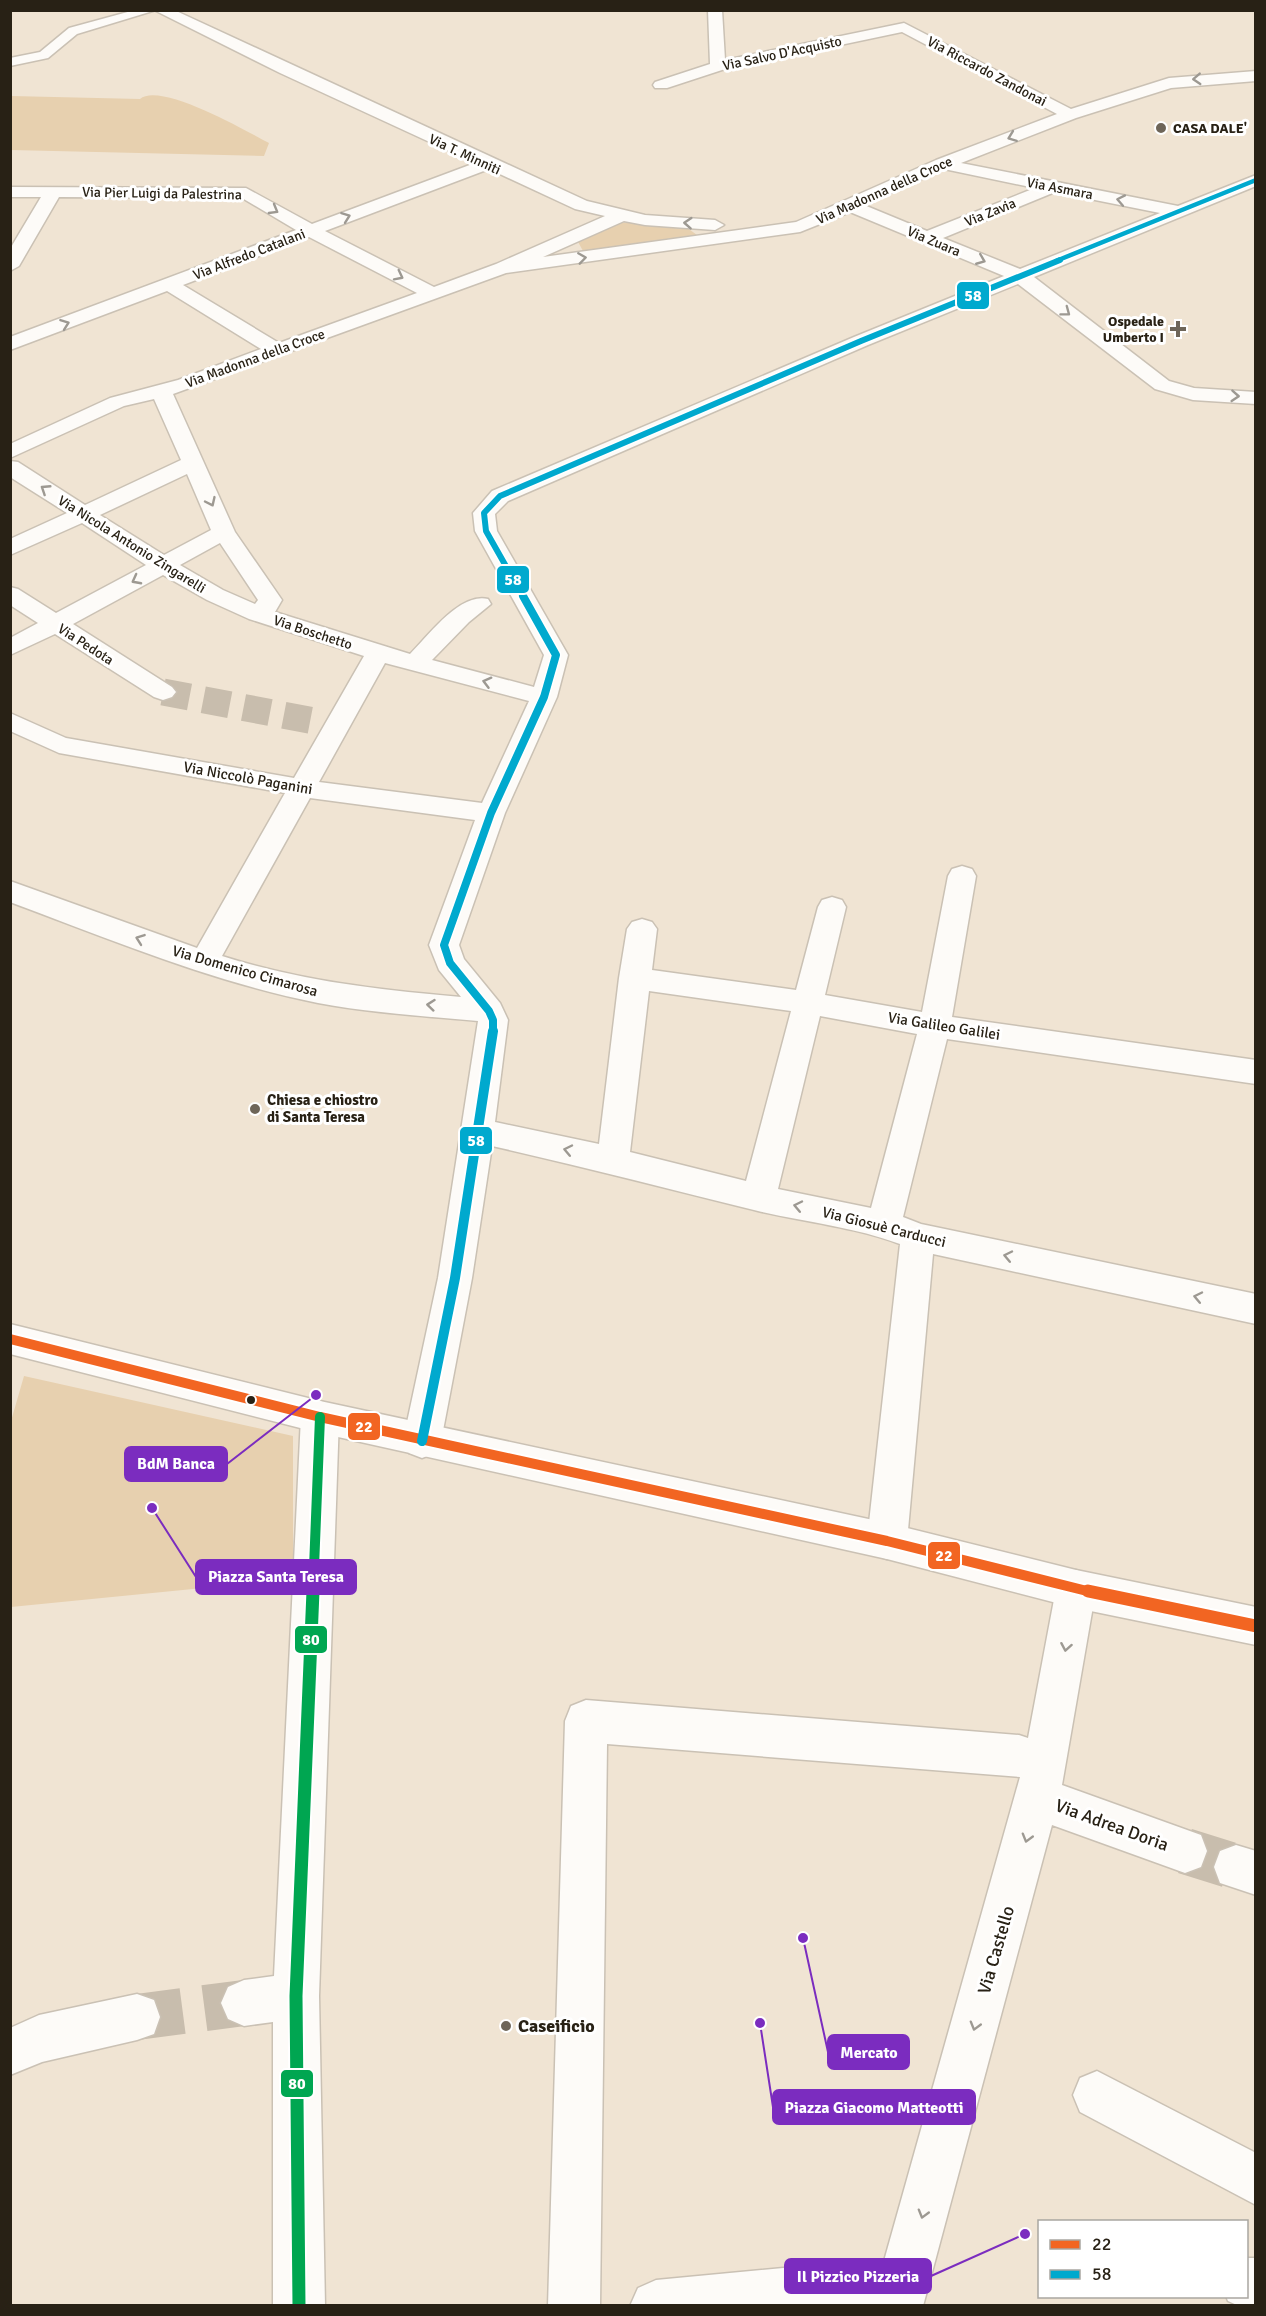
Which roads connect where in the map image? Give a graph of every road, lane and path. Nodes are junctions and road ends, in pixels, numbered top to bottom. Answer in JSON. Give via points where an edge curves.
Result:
{"nodes":[{"id":1,"x":150,"y":10,"type":"edge"},
{"id":2,"x":161,"y":10,"type":"edge"},
{"id":3,"x":715,"y":10,"type":"edge"},
{"id":4,"x":904,"y":27,"type":"joint"},
{"id":5,"x":10,"y":62,"type":"edge"},
{"id":6,"x":718,"y":66,"type":"junction"},
{"id":7,"x":1256,"y":76,"type":"edge"},
{"id":8,"x":661,"y":85,"type":"dead end"},
{"id":9,"x":1070,"y":115,"type":"junction"},
{"id":10,"x":487,"y":164,"type":"junction"},
{"id":11,"x":942,"y":164,"type":"junction"},
{"id":12,"x":1256,"y":180,"type":"edge"},
{"id":13,"x":1054,"y":186,"type":"junction"},
{"id":14,"x":10,"y":192,"type":"edge"},
{"id":15,"x":53,"y":192,"type":"junction"},
{"id":16,"x":849,"y":205,"type":"junction"},
{"id":17,"x":1178,"y":211,"type":"junction"},
{"id":18,"x":622,"y":215,"type":"junction"},
{"id":19,"x":789,"y":229,"type":"junction"},
{"id":20,"x":309,"y":230,"type":"junction"},
{"id":21,"x":926,"y":238,"type":"junction"},
{"id":22,"x":10,"y":266,"type":"edge"},
{"id":23,"x":503,"y":268,"type":"junction"},
{"id":24,"x":1020,"y":276,"type":"junction"},
{"id":25,"x":170,"y":285,"type":"junction"},
{"id":26,"x":432,"y":293,"type":"junction"},
{"id":27,"x":10,"y":344,"type":"edge"},
{"id":28,"x":275,"y":349,"type":"junction"},
{"id":29,"x":161,"y":391,"type":"junction"},
{"id":30,"x":1256,"y":398,"type":"edge"},
{"id":31,"x":10,"y":452,"type":"edge"},
{"id":32,"x":193,"y":463,"type":"junction"},
{"id":33,"x":10,"y":467,"type":"edge"},
{"id":34,"x":82,"y":514,"type":"junction"},
{"id":35,"x":224,"y":532,"type":"junction"},
{"id":36,"x":10,"y":548,"type":"edge"},
{"id":37,"x":163,"y":565,"type":"junction"},
{"id":38,"x":10,"y":594,"type":"edge"},
{"id":39,"x":479,"y":604,"type":"dead end"},
{"id":40,"x":258,"y":614,"type":"junction"},
{"id":41,"x":55,"y":624,"type":"junction"},
{"id":42,"x":10,"y":648,"type":"edge"},
{"id":43,"x":378,"y":653,"type":"junction"},
{"id":44,"x":415,"y":663,"type":"junction"},
{"id":45,"x":163,"y":692,"type":"tunnel mouth"},
{"id":46,"x":544,"y":697,"type":"junction"},
{"id":47,"x":10,"y":721,"type":"edge"},
{"id":48,"x":303,"y":788,"type":"junction"},
{"id":49,"x":491,"y":813,"type":"junction"},
{"id":50,"x":962,"y":876,"type":"dead end"},
{"id":51,"x":10,"y":891,"type":"edge"},
{"id":52,"x":832,"y":906,"type":"dead end"},
{"id":53,"x":642,"y":929,"type":"dead end"},
{"id":54,"x":204,"y":962,"type":"junction"},
{"id":55,"x":634,"y":978,"type":"junction"},
{"id":56,"x":806,"y":1002,"type":"junction"},
{"id":57,"x":489,"y":1011,"type":"junction"},
{"id":58,"x":935,"y":1026,"type":"junction"},
{"id":59,"x":1256,"y":1072,"type":"edge"},
{"id":60,"x":480,"y":1131,"type":"junction"},
{"id":61,"x":613,"y":1160,"type":"junction"},
{"id":62,"x":759,"y":1198,"type":"junction"},
{"id":63,"x":884,"y":1224,"type":"junction"},
{"id":64,"x":918,"y":1237,"type":"junction"},
{"id":65,"x":1256,"y":1310,"type":"edge"},
{"id":66,"x":11,"y":1342,"type":"edge"},
{"id":67,"x":320,"y":1417,"type":"junction"},
{"id":68,"x":422,"y":1441,"type":"junction"},
{"id":69,"x":887,"y":1541,"type":"junction"},
{"id":70,"x":1076,"y":1589,"type":"junction"},
{"id":71,"x":1256,"y":1626,"type":"edge"},
{"id":72,"x":1019,"y":1756,"type":"dead end"},
{"id":73,"x":1038,"y":1798,"type":"junction"},
{"id":74,"x":1185,"y":1851,"type":"tunnel mouth"},
{"id":75,"x":296,"y":1996,"type":"junction"},
{"id":76,"x":244,"y":2002,"type":"tunnel mouth"},
{"id":77,"x":137,"y":2017,"type":"tunnel mouth"},
{"id":78,"x":10,"y":2052,"type":"edge"},
{"id":79,"x":1097,"y":2095,"type":"dead end"},
{"id":80,"x":1256,"y":2180,"type":"edge"},
{"id":81,"x":299,"y":2306,"type":"edge"},
{"id":82,"x":574,"y":2306,"type":"edge"},
{"id":83,"x":656,"y":2306,"type":"edge"},
{"id":84,"x":864,"y":2306,"type":"edge"},
{"id":85,"x":897,"y":2306,"type":"edge"}],
"edges":[{"from":1,"to":5,"type":"lane","via":[[73,31],[44,55]]},
{"from":2,"to":10,"type":"street","name":"Via T. Minniti"},
{"from":3,"to":6,"type":"street"},
{"from":4,"to":6,"type":"street","name":"Via Salvo D'Acquisto"},
{"from":4,"to":9,"type":"street","name":"Via Riccardo Zandonai"},
{"from":6,"to":8,"type":"street","name":"Via Salvo D'Acquisto"},
{"from":7,"to":9,"type":"street","name":"Via Madonna della Croce","one_way":true,"via":[[1169,82]]},
{"from":9,"to":11,"type":"street","name":"Via Madonna della Croce","one_way":true},
{"from":10,"to":18,"type":"street","name":"Via T. Minniti","via":[[580,205]]},
{"from":20,"to":10,"type":"street","name":"Via Alfredo Catalani","one_way":true},
{"from":11,"to":13,"type":"street","name":"Via Asmara"},
{"from":11,"to":16,"type":"street","name":"Via Madonna della Croce"},
{"from":12,"to":17,"type":"street"},
{"from":17,"to":13,"type":"street","name":"Via Asmara","one_way":true},
{"from":13,"to":21,"type":"street","name":"Via Zavia"},
{"from":14,"to":15,"type":"street","name":"Via Pier Luigi da Palestrina"},
{"from":15,"to":20,"type":"street","name":"Via Pier Luigi da Palestrina","one_way":true,"via":[[246,193]]},
{"from":15,"to":22,"type":"street"},
{"from":16,"to":19,"type":"street","name":"Via Madonna della Croce"},
{"from":16,"to":21,"type":"street","name":"Via Zuara"},
{"from":17,"to":24,"type":"street"},
{"from":19,"to":18,"type":"street","name":"Via T. Minniti","one_way":true},
{"from":18,"to":23,"type":"street","name":"Via Madonna della Croce"},
{"from":23,"to":19,"type":"street","name":"Via Madonna della Croce","one_way":true},
{"from":20,"to":25,"type":"street","name":"Via Alfredo Catalani"},
{"from":20,"to":26,"type":"street","name":"Via Pier Luigi da Palestrina","one_way":true},
{"from":21,"to":24,"type":"street","name":"Via Zuara","one_way":true},
{"from":23,"to":26,"type":"street","name":"Via Madonna della Croce"},
{"from":24,"to":30,"type":"street","name":"Via Zuara","one_way":true,"via":[[1162,385],[1193,394]]},
{"from":24,"to":46,"type":"street","via":[[500,496],[484,513],[486,531],[556,655]]},
{"from":27,"to":25,"type":"street","name":"Via Alfredo Catalani","one_way":true},
{"from":25,"to":28,"type":"street"},
{"from":26,"to":28,"type":"street","name":"Via Madonna della Croce"},
{"from":28,"to":29,"type":"street","name":"Via Madonna della Croce"},
{"from":29,"to":31,"type":"street","name":"Via Madonna della Croce","via":[[117,402]]},
{"from":29,"to":32,"type":"street","name":"Via Boschetto"},
{"from":32,"to":34,"type":"street"},
{"from":32,"to":35,"type":"street","name":"Via Boschetto","one_way":true},
{"from":34,"to":33,"type":"street","name":"Via Nicola Antonio Zingarelli","one_way":true},
{"from":34,"to":36,"type":"street"},
{"from":34,"to":37,"type":"street","name":"Via Nicola Antonio Zingarelli"},
{"from":35,"to":37,"type":"street"},
{"from":35,"to":40,"type":"street","name":"Via Boschetto","via":[[270,600]]},
{"from":37,"to":40,"type":"street","name":"Via Nicola Antonio Zingarelli"},
{"from":37,"to":41,"type":"street","one_way":true},
{"from":38,"to":41,"type":"street","name":"Via Pedota"},
{"from":39,"to":44,"type":"street","via":[[459,617]]},
{"from":40,"to":43,"type":"street","name":"Via Boschetto"},
{"from":41,"to":42,"type":"street"},
{"from":41,"to":45,"type":"street","name":"Via Pedota"},
{"from":43,"to":44,"type":"street","name":"Via Boschetto"},
{"from":43,"to":48,"type":"street","via":[[326,723]]},
{"from":46,"to":44,"type":"street","name":"Via Boschetto","one_way":true},
{"from":46,"to":49,"type":"street"},
{"from":47,"to":48,"type":"street","name":"Via Niccolò Paganini","via":[[58,745]]},
{"from":48,"to":49,"type":"street","name":"Via Niccolò Paganini"},
{"from":48,"to":54,"type":"street"},
{"from":49,"to":57,"type":"street","via":[[444,945],[450,963]]},
{"from":50,"to":58,"type":"street"},
{"from":54,"to":51,"type":"street","name":"Via Domenico Cimarosa","one_way":true},
{"from":52,"to":56,"type":"street"},
{"from":53,"to":55,"type":"street"},
{"from":57,"to":54,"type":"street","name":"Via Domenico Cimarosa","one_way":true,"via":[[327,994]]},
{"from":55,"to":56,"type":"street","name":"Via Galileo Galilei"},
{"from":55,"to":61,"type":"street"},
{"from":56,"to":58,"type":"street","name":"Via Galileo Galilei"},
{"from":56,"to":62,"type":"street"},
{"from":57,"to":60,"type":"street","via":[[494,1030]]},
{"from":58,"to":59,"type":"street","name":"Via Galileo Galilei"},
{"from":58,"to":63,"type":"street"},
{"from":61,"to":60,"type":"street","name":"Via Giosuè Carducci","one_way":true},
{"from":60,"to":68,"type":"street"},
{"from":61,"to":62,"type":"street","name":"Via Giosuè Carducci"},
{"from":63,"to":62,"type":"street","name":"Via Giosuè Carducci","one_way":true},
{"from":63,"to":64,"type":"street","name":"Via Giosuè Carducci"},
{"from":65,"to":64,"type":"street","name":"Via Giosuè Carducci","one_way":true},
{"from":64,"to":69,"type":"street"},
{"from":66,"to":67,"type":"street"},
{"from":67,"to":68,"type":"street"},
{"from":67,"to":75,"type":"street"},
{"from":68,"to":69,"type":"street"},
{"from":69,"to":70,"type":"street"},
{"from":70,"to":71,"type":"street"},
{"from":70,"to":73,"type":"street","name":"Via Castello","one_way":true},
{"from":72,"to":82,"type":"street","via":[[586,1721]]},
{"from":73,"to":74,"type":"street","name":"Via Adrea Doria"},
{"from":73,"to":85,"type":"street","name":"Via Castello","one_way":true},
{"from":75,"to":76,"type":"street"},
{"from":75,"to":81,"type":"street"},
{"from":77,"to":78,"type":"street","via":[[39,2039]]},
{"from":79,"to":80,"type":"street"},
{"from":83,"to":84,"type":"street","via":[[815,2291]]}]}
